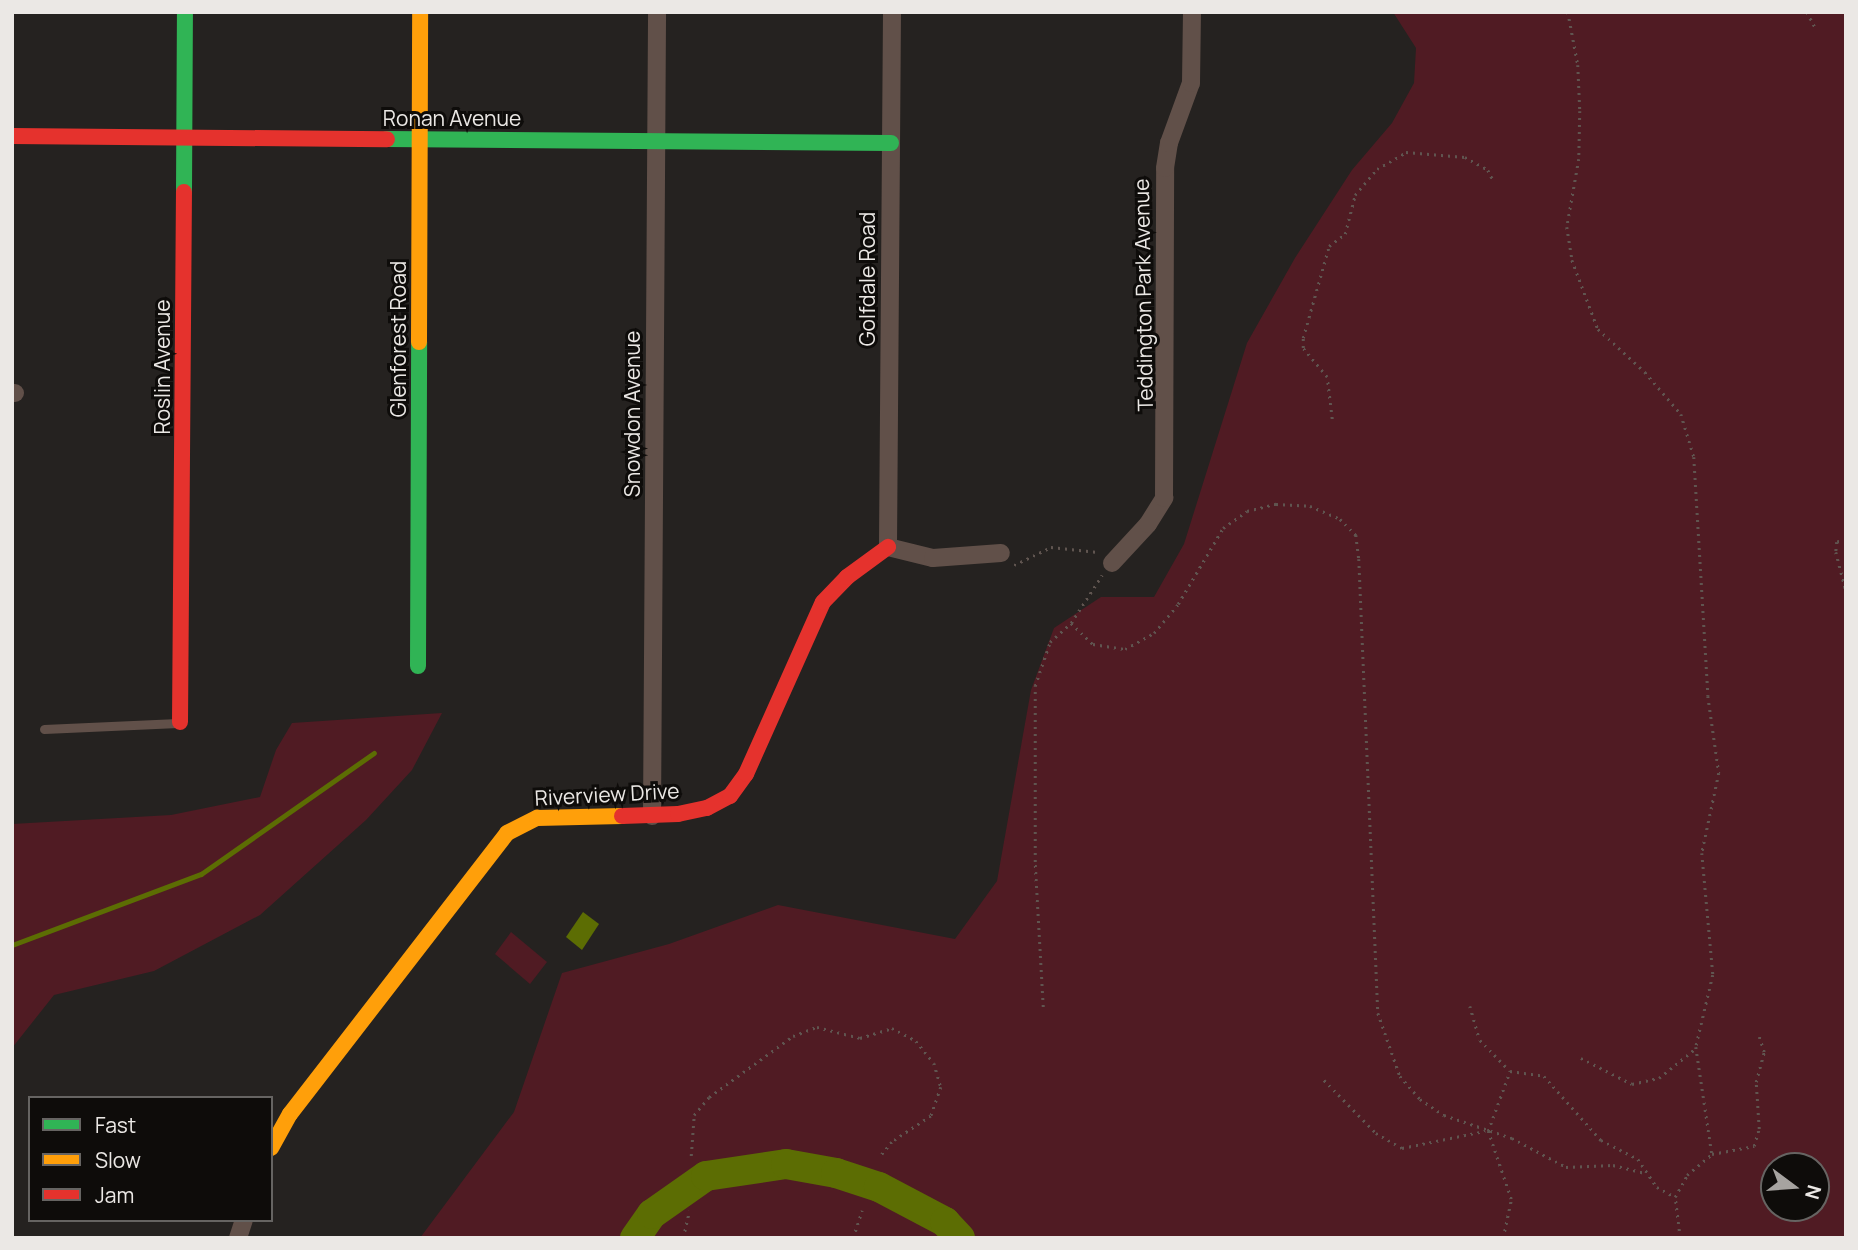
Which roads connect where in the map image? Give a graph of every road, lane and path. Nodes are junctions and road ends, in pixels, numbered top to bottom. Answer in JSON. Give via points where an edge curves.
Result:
{"nodes":[{"id":1,"x":185,"y":12,"type":"edge"},
{"id":2,"x":420,"y":12,"type":"edge"},
{"id":3,"x":657,"y":12,"type":"edge"},
{"id":4,"x":892,"y":12,"type":"edge"},
{"id":5,"x":1192,"y":12,"type":"edge"},
{"id":6,"x":1568,"y":12,"type":"edge"},
{"id":7,"x":1807,"y":12,"type":"edge"},
{"id":8,"x":1816,"y":29,"type":"dead end"},
{"id":9,"x":12,"y":136,"type":"edge"},
{"id":10,"x":185,"y":137,"type":"junction"},
{"id":11,"x":420,"y":138,"type":"junction"},
{"id":12,"x":656,"y":140,"type":"junction"},
{"id":13,"x":891,"y":143,"type":"junction"},
{"id":14,"x":1494,"y":182,"type":"dead end"},
{"id":15,"x":1332,"y":419,"type":"dead end"},
{"id":16,"x":1846,"y":540,"type":"edge"},
{"id":17,"x":888,"y":547,"type":"junction"},
{"id":18,"x":1001,"y":553,"type":"joint"},
{"id":19,"x":1112,"y":563,"type":"junction"},
{"id":20,"x":1846,"y":591,"type":"edge"},
{"id":21,"x":1071,"y":624,"type":"junction"},
{"id":22,"x":418,"y":666,"type":"dead end"},
{"id":23,"x":180,"y":722,"type":"joint"},
{"id":24,"x":44,"y":729,"type":"dead end"},
{"id":25,"x":652,"y":816,"type":"junction"},
{"id":26,"x":1470,"y":1006,"type":"dead end"},
{"id":27,"x":1043,"y":1007,"type":"dead end"},
{"id":28,"x":1759,"y":1037,"type":"dead end"},
{"id":29,"x":1696,"y":1047,"type":"junction"},
{"id":30,"x":1581,"y":1058,"type":"dead end"},
{"id":31,"x":1510,"y":1071,"type":"junction"},
{"id":32,"x":1324,"y":1080,"type":"dead end"},
{"id":33,"x":1488,"y":1131,"type":"junction"},
{"id":34,"x":273,"y":1144,"type":"edge"},
{"id":35,"x":1712,"y":1154,"type":"junction"},
{"id":36,"x":691,"y":1156,"type":"dead end"},
{"id":37,"x":880,"y":1157,"type":"dead end"},
{"id":38,"x":1644,"y":1173,"type":"junction"},
{"id":39,"x":1675,"y":1197,"type":"junction"},
{"id":40,"x":862,"y":1210,"type":"dead end"},
{"id":41,"x":689,"y":1211,"type":"dead end"},
{"id":42,"x":683,"y":1238,"type":"edge"},
{"id":43,"x":853,"y":1238,"type":"edge"},
{"id":44,"x":1503,"y":1238,"type":"edge"},
{"id":45,"x":1680,"y":1238,"type":"edge"}],
"edges":[{"from":1,"to":10,"type":"street","name":"Roslin Avenue"},
{"from":2,"to":11,"type":"street","name":"Glenforest Road"},
{"from":3,"to":12,"type":"street","name":"Snowdon Avenue"},
{"from":4,"to":13,"type":"street","name":"Golfdale Road"},
{"from":5,"to":19,"type":"street","name":"Teddington Park Avenue","via":[[1191,83],[1165,168],[1164,498],[1149,524]]},
{"from":6,"to":29,"type":"path","via":[[1578,65],[1580,111],[1579,159],[1567,227],[1572,260],[1598,329],[1645,372],[1681,414],[1694,457],[1707,696],[1719,773],[1702,853],[1713,975]]},
{"from":7,"to":8,"type":"path"},
{"from":9,"to":10,"type":"street","name":"Ronan Avenue"},
{"from":10,"to":11,"type":"street","name":"Ronan Avenue"},
{"from":10,"to":23,"type":"street","name":"Roslin Avenue"},
{"from":11,"to":12,"type":"street","name":"Ronan Avenue"},
{"from":11,"to":22,"type":"street","name":"Glenforest Road"},
{"from":12,"to":13,"type":"street","name":"Ronan Avenue"},
{"from":12,"to":25,"type":"street","name":"Snowdon Avenue"},
{"from":13,"to":17,"type":"street","name":"Golfdale Road"},
{"from":14,"to":15,"type":"path","via":[[1488,170],[1465,157],[1406,152],[1377,169],[1355,195],[1345,234],[1329,246],[1303,338],[1303,348],[1327,377]]},
{"from":16,"to":20,"type":"path","via":[[1837,542],[1836,552]]},
{"from":17,"to":18,"type":"street","via":[[933,558]]},
{"from":17,"to":25,"type":"street","name":"Riverview Drive","via":[[834,587],[823,602],[746,774],[730,796],[695,812]]},
{"from":18,"to":19,"type":"path","via":[[1017,567],[1040,551],[1072,546],[1098,552]]},
{"from":19,"to":21,"type":"path"},
{"from":21,"to":27,"type":"path","via":[[1050,642],[1035,686],[1035,862]]},
{"from":21,"to":33,"type":"path","via":[[1093,644],[1125,649],[1154,633],[1178,604],[1223,528],[1247,510],[1276,504],[1310,506],[1340,519],[1356,535],[1374,839],[1378,1013],[1400,1076],[1420,1099],[1444,1115]]},
{"from":23,"to":24,"type":"lane","via":[[160,727]]},
{"from":25,"to":34,"type":"street","name":"Riverview Drive","via":[[537,818],[507,834],[290,1114]]},
{"from":26,"to":31,"type":"path","via":[[1480,1040]]},
{"from":28,"to":35,"type":"path","via":[[1764,1052],[1756,1082],[1759,1129],[1754,1146]]},
{"from":29,"to":30,"type":"path","via":[[1659,1078],[1632,1084]]},
{"from":29,"to":35,"type":"path"},
{"from":31,"to":33,"type":"path"},
{"from":31,"to":38,"type":"path","via":[[1544,1076],[1601,1140],[1637,1159]]},
{"from":32,"to":33,"type":"path","via":[[1376,1133],[1402,1148]]},
{"from":33,"to":38,"type":"path","via":[[1512,1138],[1566,1167],[1613,1165]]},
{"from":33,"to":44,"type":"path","via":[[1511,1199]]},
{"from":35,"to":39,"type":"path","via":[[1686,1175]]},
{"from":36,"to":37,"type":"path","via":[[694,1115],[709,1097],[793,1035],[817,1027],[860,1038],[892,1028],[916,1041],[934,1063],[940,1087],[931,1116],[892,1142]]},
{"from":38,"to":39,"type":"path"},
{"from":39,"to":45,"type":"path"},
{"from":40,"to":43,"type":"path"},
{"from":41,"to":42,"type":"path"}]}
